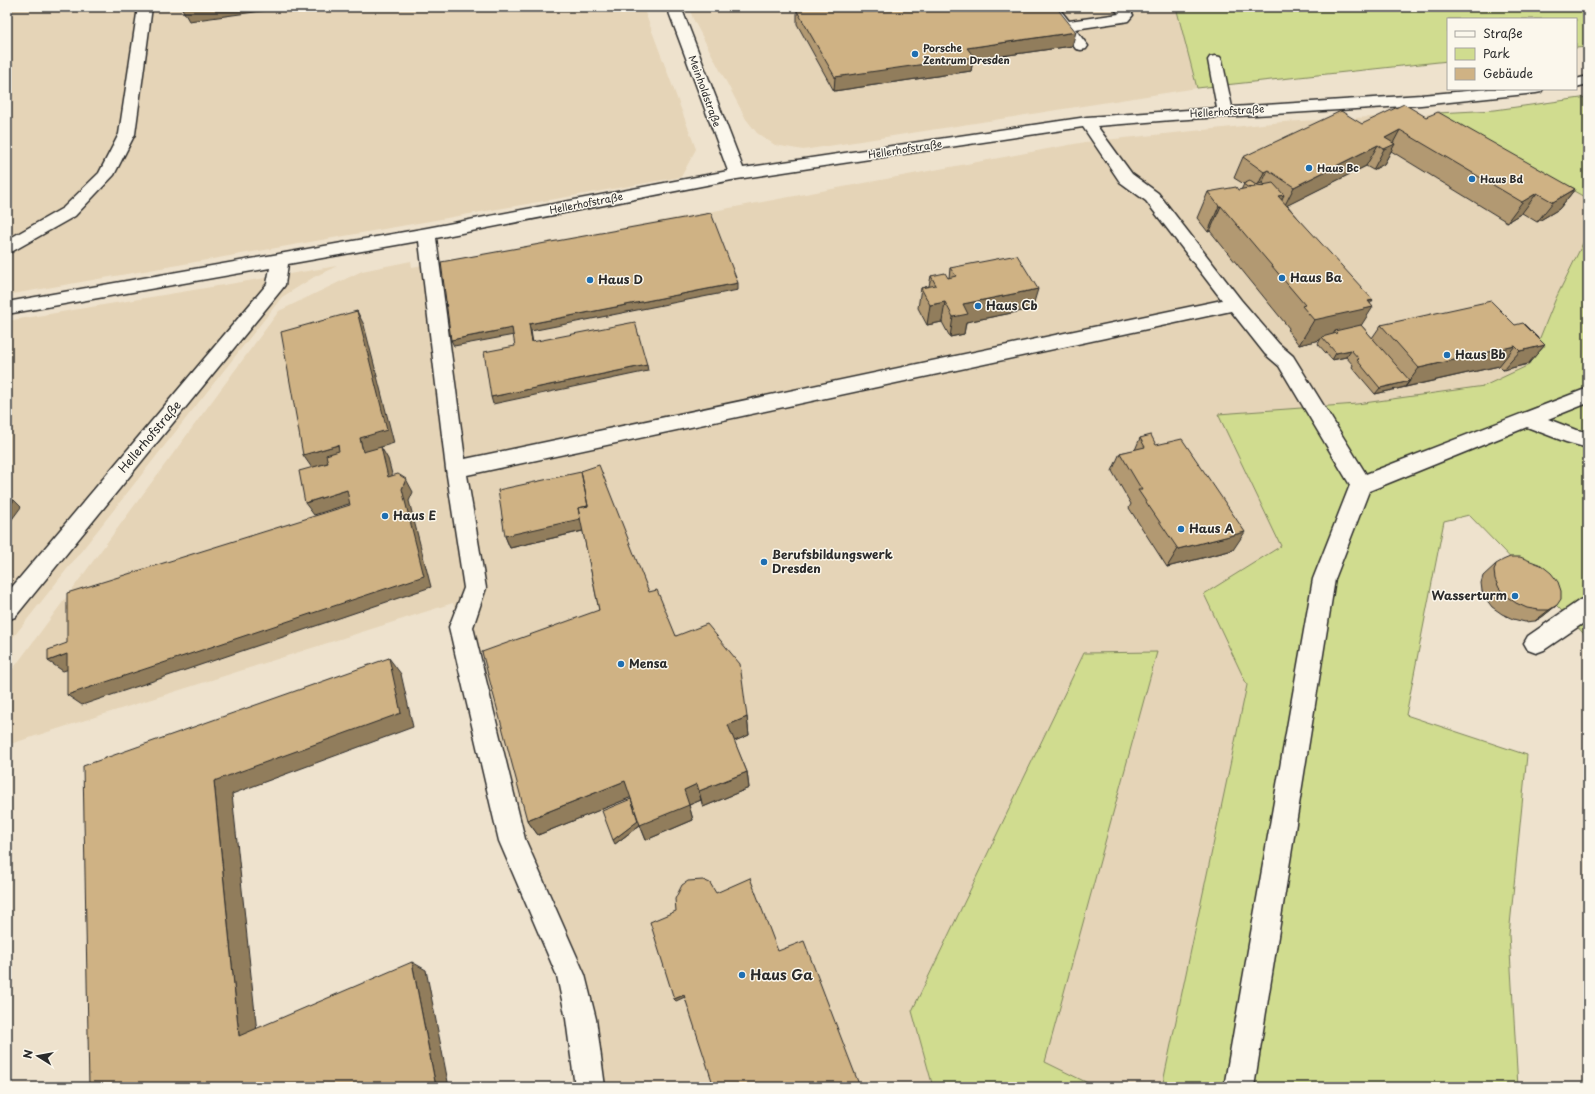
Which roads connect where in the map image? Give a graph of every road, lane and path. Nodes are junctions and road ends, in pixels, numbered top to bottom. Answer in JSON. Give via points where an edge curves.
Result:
{"nodes":[{"id":1,"x":146,"y":7,"type":"edge"},
{"id":2,"x":678,"y":7,"type":"edge"},
{"id":3,"x":1051,"y":7,"type":"edge"},
{"id":4,"x":1120,"y":7,"type":"edge"},
{"id":5,"x":1066,"y":26,"type":"junction"},
{"id":6,"x":1081,"y":46,"type":"dead end"},
{"id":7,"x":1215,"y":60,"type":"dead end"},
{"id":8,"x":1588,"y":80,"type":"edge"},
{"id":9,"x":1577,"y":83,"type":"edge"},
{"id":10,"x":1525,"y":90,"type":"edge"},
{"id":11,"x":1225,"y":112,"type":"junction"},
{"id":12,"x":1087,"y":122,"type":"junction"},
{"id":13,"x":737,"y":174,"type":"junction"},
{"id":14,"x":427,"y":234,"type":"junction"},
{"id":15,"x":7,"y":247,"type":"edge"},
{"id":16,"x":280,"y":259,"type":"junction"},
{"id":17,"x":1235,"y":304,"type":"junction"},
{"id":18,"x":7,"y":308,"type":"edge"},
{"id":19,"x":1588,"y":396,"type":"edge"},
{"id":20,"x":1527,"y":419,"type":"junction"},
{"id":21,"x":1583,"y":442,"type":"edge"},
{"id":22,"x":456,"y":469,"type":"junction"},
{"id":23,"x":1361,"y":484,"type":"junction"},
{"id":24,"x":1588,"y":607,"type":"edge"},
{"id":25,"x":7,"y":610,"type":"edge"},
{"id":26,"x":1536,"y":643,"type":"dead end"},
{"id":27,"x":590,"y":1087,"type":"edge"},
{"id":28,"x":1239,"y":1087,"type":"edge"}],
"edges":[{"from":1,"to":15,"type":"street","via":[[127,134],[106,175],[70,212]]},
{"from":2,"to":13,"type":"street","name":"Meinholdstraße"},
{"from":3,"to":5,"type":"street"},
{"from":4,"to":5,"type":"street","via":[[1126,15],[1123,18]]},
{"from":5,"to":6,"type":"street"},
{"from":7,"to":11,"type":"street"},
{"from":8,"to":9,"type":"street"},
{"from":10,"to":11,"type":"street","name":"Hellerhofstraße"},
{"from":11,"to":12,"type":"street","name":"Hellerhofstraße"},
{"from":12,"to":13,"type":"street","name":"Hellerhofstraße"},
{"from":12,"to":17,"type":"street","via":[[1126,178],[1152,197]]},
{"from":13,"to":14,"type":"street","name":"Hellerhofstraße"},
{"from":14,"to":16,"type":"street","name":"Hellerhofstraße"},
{"from":14,"to":22,"type":"street"},
{"from":16,"to":18,"type":"street","name":"Hellerhofstraße"},
{"from":16,"to":25,"type":"street","name":"Hellerhofstraße","via":[[276,285]]},
{"from":17,"to":22,"type":"street"},
{"from":17,"to":23,"type":"street","via":[[1286,362]]},
{"from":19,"to":20,"type":"street"},
{"from":20,"to":21,"type":"street"},
{"from":20,"to":23,"type":"street"},
{"from":22,"to":27,"type":"street","via":[[475,588],[461,627],[512,841],[571,975]]},
{"from":23,"to":28,"type":"street","via":[[1324,579]]},
{"from":24,"to":26,"type":"street"}]}
